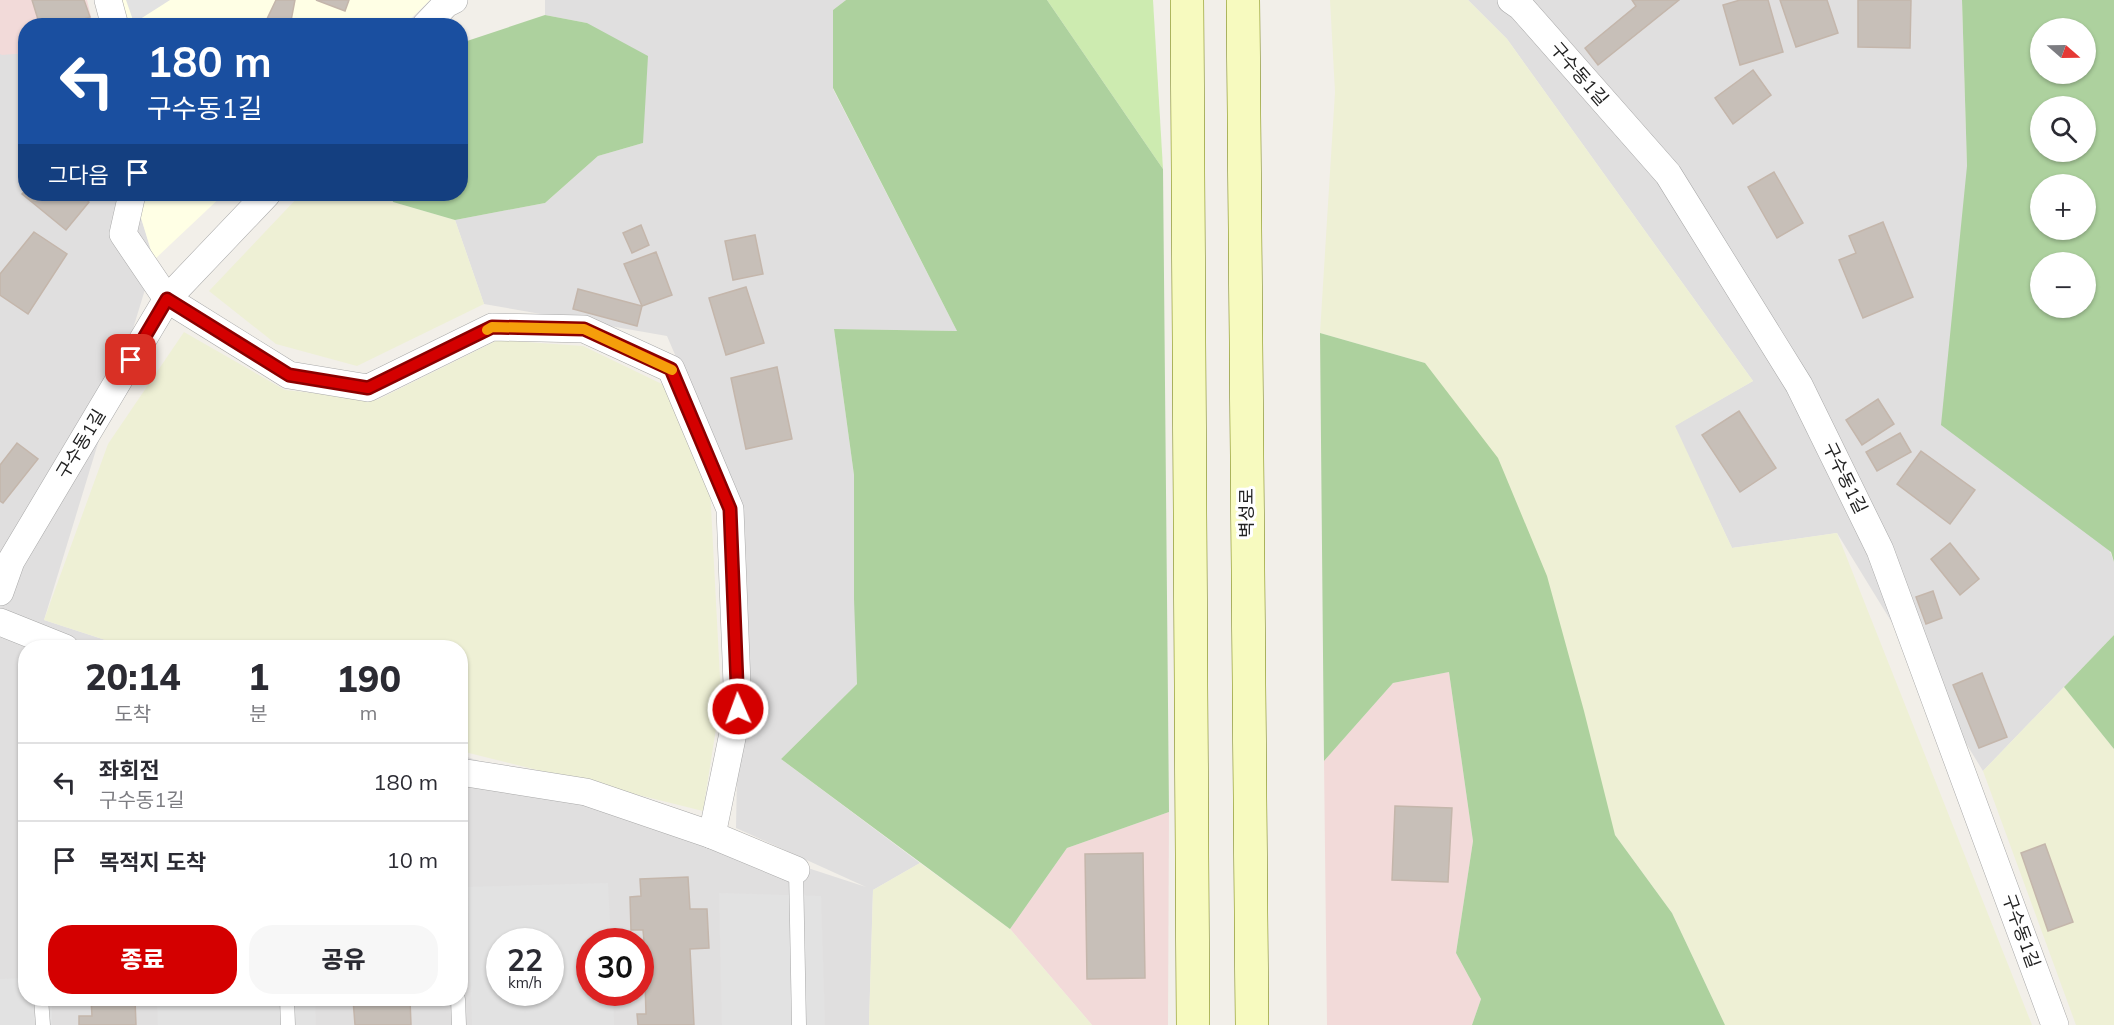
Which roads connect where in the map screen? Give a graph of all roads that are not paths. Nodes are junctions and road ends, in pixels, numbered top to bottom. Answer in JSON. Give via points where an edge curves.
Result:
{"nodes":[{"id":1,"x":108,"y":0,"type":"edge"},
{"id":2,"x":454,"y":0,"type":"edge"},
{"id":3,"x":1187,"y":0,"type":"edge"},
{"id":4,"x":1243,"y":0,"type":"edge"},
{"id":5,"x":1522,"y":2,"type":"edge"},
{"id":6,"x":113,"y":18,"type":"edge"},
{"id":7,"x":433,"y":18,"type":"edge"},
{"id":8,"x":130,"y":201,"type":"edge"},
{"id":9,"x":260,"y":201,"type":"edge"},
{"id":10,"x":167,"y":299,"type":"junction"},
{"id":11,"x":0,"y":592,"type":"edge"},
{"id":12,"x":0,"y":622,"type":"edge"},
{"id":13,"x":45,"y":640,"type":"edge"},
{"id":14,"x":468,"y":773,"type":"edge"},
{"id":15,"x":712,"y":835,"type":"junction"},
{"id":16,"x":796,"y":870,"type":"joint"},
{"id":17,"x":41,"y":1006,"type":"edge"},
{"id":18,"x":287,"y":1006,"type":"edge"},
{"id":19,"x":458,"y":1006,"type":"edge"},
{"id":20,"x":42,"y":1025,"type":"edge"},
{"id":21,"x":288,"y":1025,"type":"edge"},
{"id":22,"x":459,"y":1025,"type":"edge"},
{"id":23,"x":799,"y":1025,"type":"edge"},
{"id":24,"x":1193,"y":1025,"type":"edge"},
{"id":25,"x":1252,"y":1025,"type":"edge"},
{"id":26,"x":2055,"y":1025,"type":"edge"}],
"edges":[{"from":1,"to":6,"type":"street"},
{"from":2,"to":7,"type":"street"},
{"from":3,"to":24,"type":"main road"},
{"from":4,"to":25,"type":"main road","name":"벽성로"},
{"from":5,"to":26,"type":"street","name":"구수동1길","via":[[1668,174],[1799,385],[1880,550]]},
{"from":8,"to":10,"type":"street","via":[[123,234]]},
{"from":9,"to":10,"type":"street","name":"구수동1길"},
{"from":10,"to":11,"type":"street","name":"구수동1길","via":[[11,561]]},
{"from":10,"to":15,"type":"street","via":[[289,375],[368,388],[492,327],[584,329],[671,369],[730,509],[738,709]]},
{"from":12,"to":13,"type":"street"},
{"from":14,"to":15,"type":"street","via":[[586,792]]},
{"from":15,"to":16,"type":"street"},
{"from":16,"to":23,"type":"lane"},
{"from":17,"to":20,"type":"lane"},
{"from":18,"to":21,"type":"lane"},
{"from":19,"to":22,"type":"lane"}]}
